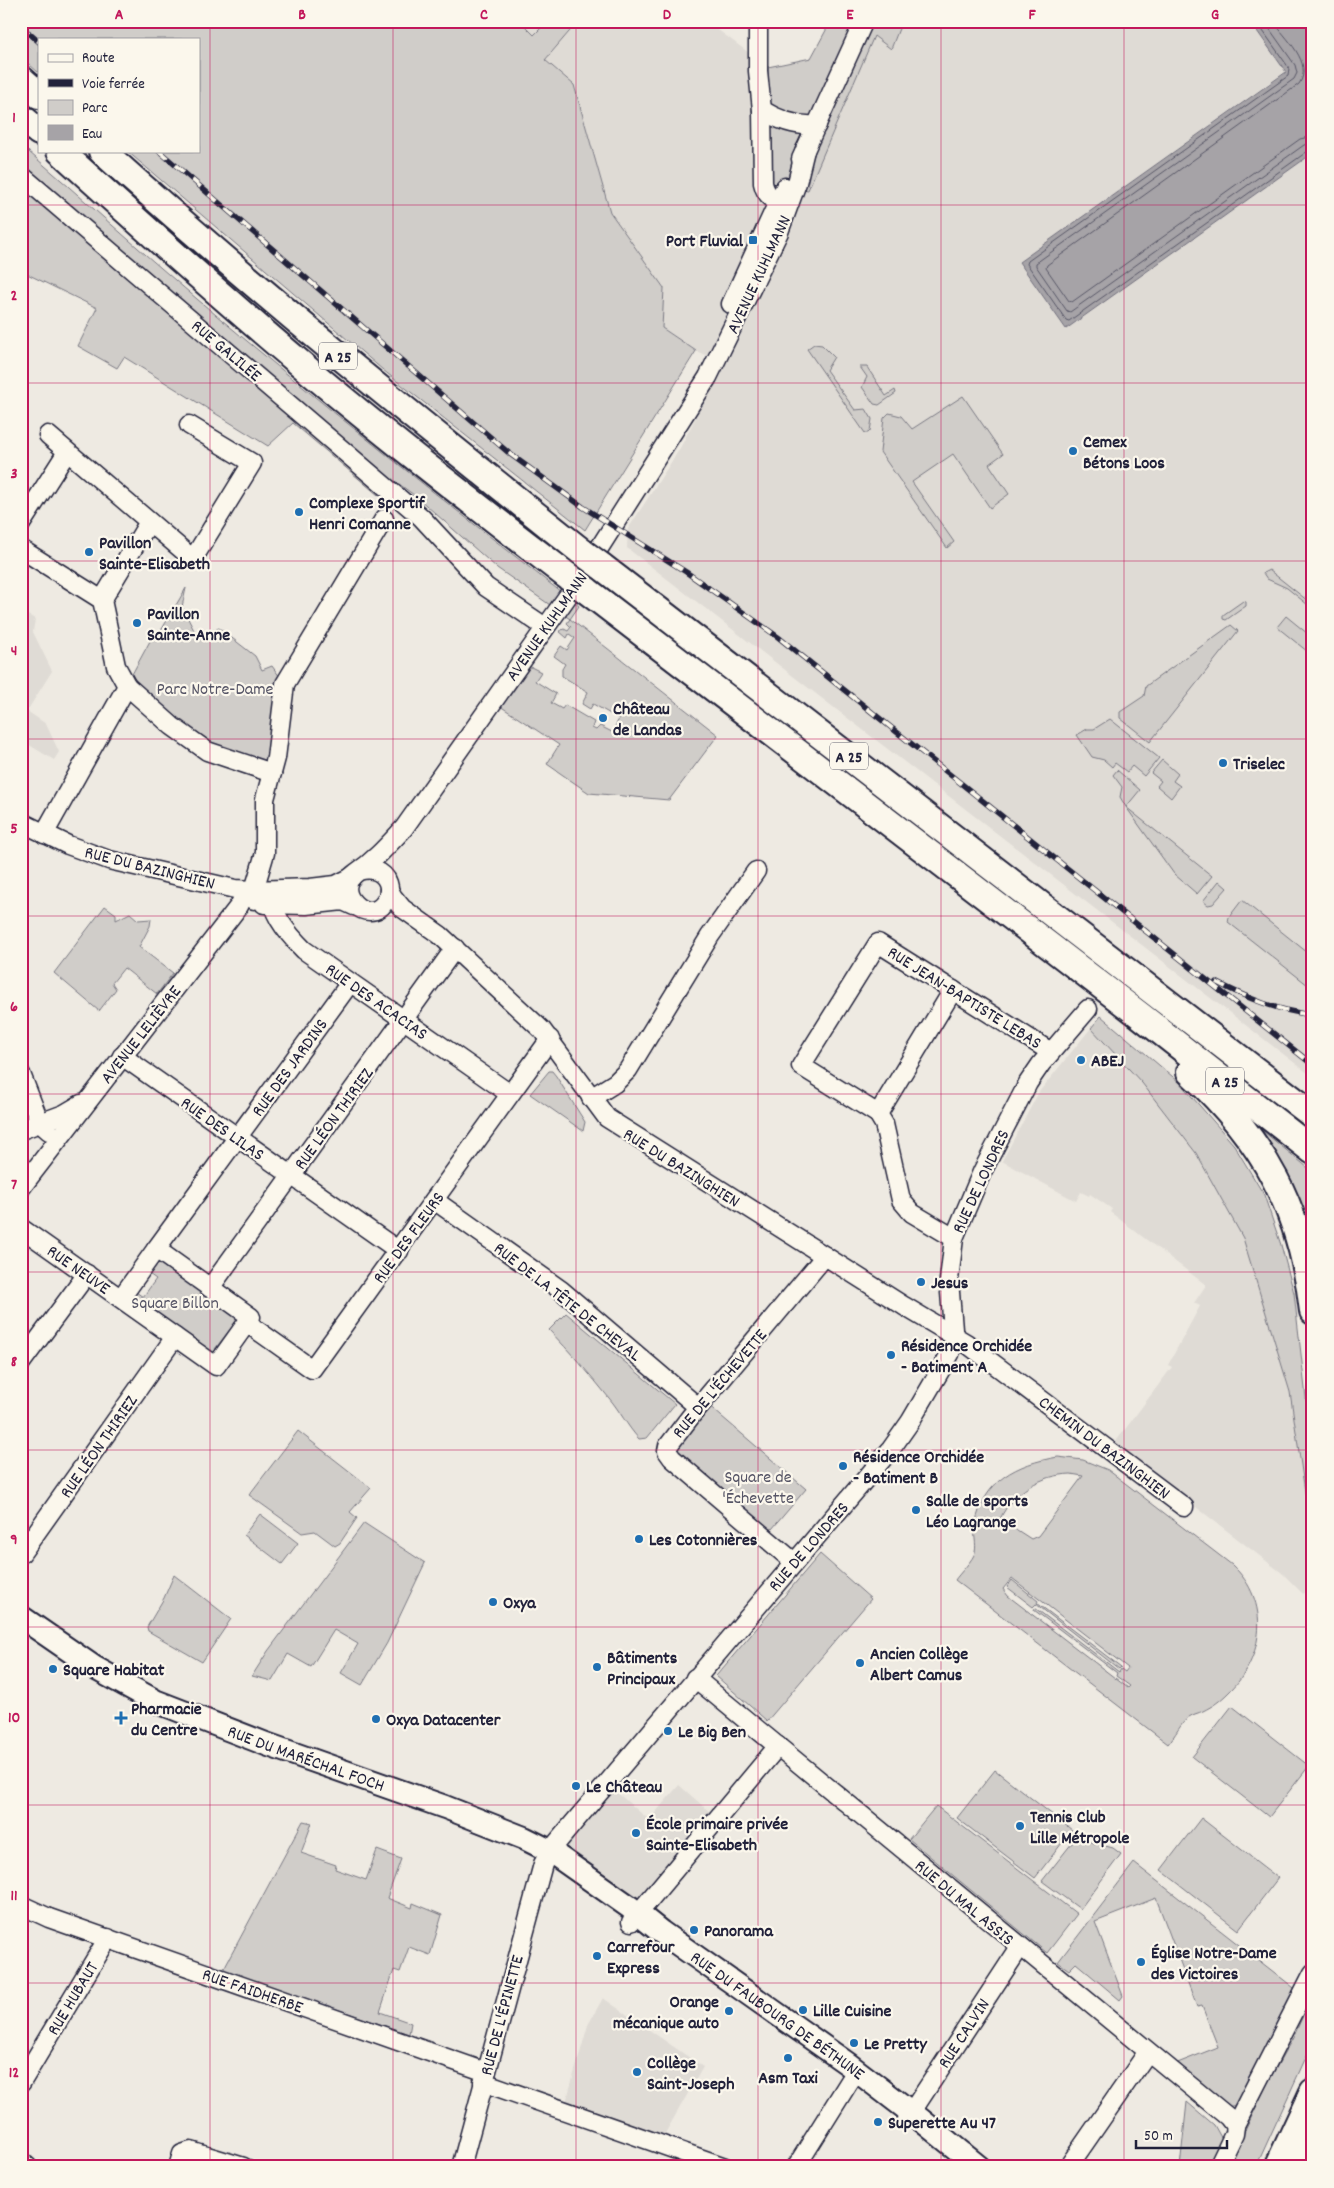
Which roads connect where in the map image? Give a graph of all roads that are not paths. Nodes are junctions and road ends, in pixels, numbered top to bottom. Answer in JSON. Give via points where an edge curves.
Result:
{"nodes":[{"id":1,"x":758,"y":21,"type":"edge"},
{"id":2,"x":864,"y":21,"type":"edge"},
{"id":3,"x":21,"y":79,"type":"edge"},
{"id":4,"x":38,"y":94,"type":"edge"},
{"id":5,"x":762,"y":110,"type":"junction"},
{"id":6,"x":21,"y":117,"type":"edge"},
{"id":7,"x":817,"y":125,"type":"junction"},
{"id":8,"x":38,"y":131,"type":"edge"},
{"id":9,"x":61,"y":152,"type":"edge"},
{"id":10,"x":103,"y":152,"type":"edge"},
{"id":11,"x":21,"y":175,"type":"edge"},
{"id":12,"x":783,"y":205,"type":"junction"},
{"id":13,"x":189,"y":425,"type":"dead end"},
{"id":14,"x":48,"y":435,"type":"dead end"},
{"id":15,"x":67,"y":452,"type":"junction"},
{"id":16,"x":384,"y":519,"type":"dead end"},
{"id":17,"x":149,"y":522,"type":"junction"},
{"id":18,"x":21,"y":524,"type":"edge"},
{"id":19,"x":21,"y":549,"type":"edge"},
{"id":20,"x":573,"y":587,"type":"junction"},
{"id":21,"x":102,"y":600,"type":"junction"},
{"id":22,"x":548,"y":622,"type":"junction"},
{"id":23,"x":127,"y":686,"type":"junction"},
{"id":24,"x":272,"y":773,"type":"junction"},
{"id":25,"x":21,"y":822,"type":"edge"},
{"id":26,"x":404,"y":828,"type":"junction"},
{"id":27,"x":44,"y":834,"type":"junction"},
{"id":28,"x":756,"y":871,"type":"dead end"},
{"id":29,"x":356,"y":874,"type":"junction"},
{"id":30,"x":388,"y":885,"type":"junction"},
{"id":31,"x":275,"y":897,"type":"junction"},
{"id":32,"x":249,"y":899,"type":"junction"},
{"id":33,"x":354,"y":906,"type":"junction"},
{"id":34,"x":374,"y":910,"type":"junction"},
{"id":35,"x":455,"y":948,"type":"junction"},
{"id":36,"x":350,"y":983,"type":"junction"},
{"id":37,"x":953,"y":990,"type":"junction"},
{"id":38,"x":1088,"y":1009,"type":"dead end"},
{"id":39,"x":1133,"y":1016,"type":"junction"},
{"id":40,"x":404,"y":1020,"type":"junction"},
{"id":41,"x":550,"y":1039,"type":"junction"},
{"id":42,"x":1051,"y":1052,"type":"junction"},
{"id":43,"x":122,"y":1056,"type":"junction"},
{"id":44,"x":21,"y":1074,"type":"edge"},
{"id":45,"x":96,"y":1090,"type":"junction"},
{"id":46,"x":510,"y":1094,"type":"junction"},
{"id":47,"x":591,"y":1098,"type":"junction"},
{"id":48,"x":878,"y":1114,"type":"junction"},
{"id":49,"x":1313,"y":1115,"type":"edge"},
{"id":50,"x":29,"y":1127,"type":"edge"},
{"id":51,"x":65,"y":1131,"type":"junction"},
{"id":52,"x":238,"y":1138,"type":"junction"},
{"id":53,"x":1313,"y":1151,"type":"edge"},
{"id":54,"x":41,"y":1163,"type":"junction"},
{"id":55,"x":291,"y":1175,"type":"junction"},
{"id":56,"x":21,"y":1188,"type":"edge"},
{"id":57,"x":434,"y":1200,"type":"junction"},
{"id":58,"x":21,"y":1228,"type":"edge"},
{"id":59,"x":954,"y":1238,"type":"junction"},
{"id":60,"x":156,"y":1249,"type":"junction"},
{"id":61,"x":399,"y":1251,"type":"junction"},
{"id":62,"x":825,"y":1256,"type":"junction"},
{"id":63,"x":87,"y":1274,"type":"junction"},
{"id":64,"x":210,"y":1288,"type":"junction"},
{"id":65,"x":121,"y":1298,"type":"junction"},
{"id":66,"x":1313,"y":1311,"type":"edge"},
{"id":67,"x":247,"y":1323,"type":"junction"},
{"id":68,"x":953,"y":1334,"type":"junction"},
{"id":69,"x":175,"y":1337,"type":"junction"},
{"id":70,"x":21,"y":1363,"type":"edge"},
{"id":71,"x":698,"y":1406,"type":"junction"},
{"id":72,"x":1184,"y":1507,"type":"dead end"},
{"id":73,"x":21,"y":1554,"type":"edge"},
{"id":74,"x":794,"y":1562,"type":"junction"},
{"id":75,"x":21,"y":1617,"type":"edge"},
{"id":76,"x":21,"y":1627,"type":"edge"},
{"id":77,"x":695,"y":1678,"type":"junction"},
{"id":78,"x":778,"y":1746,"type":"junction"},
{"id":79,"x":546,"y":1857,"type":"junction"},
{"id":80,"x":21,"y":1904,"type":"edge"},
{"id":81,"x":634,"y":1918,"type":"junction"},
{"id":82,"x":108,"y":1938,"type":"junction"},
{"id":83,"x":1020,"y":1947,"type":"junction"},
{"id":84,"x":1313,"y":1973,"type":"edge"},
{"id":85,"x":1147,"y":2053,"type":"junction"},
{"id":86,"x":854,"y":2075,"type":"junction"},
{"id":87,"x":484,"y":2077,"type":"junction"},
{"id":88,"x":21,"y":2083,"type":"edge"},
{"id":89,"x":1313,"y":2092,"type":"edge"},
{"id":90,"x":909,"y":2116,"type":"junction"},
{"id":91,"x":1235,"y":2126,"type":"junction"},
{"id":92,"x":1313,"y":2150,"type":"edge"},
{"id":93,"x":21,"y":2160,"type":"edge"},
{"id":94,"x":28,"y":2167,"type":"edge"},
{"id":95,"x":178,"y":2167,"type":"edge"},
{"id":96,"x":244,"y":2167,"type":"edge"},
{"id":97,"x":461,"y":2167,"type":"edge"},
{"id":98,"x":725,"y":2167,"type":"edge"},
{"id":99,"x":796,"y":2167,"type":"edge"},
{"id":100,"x":965,"y":2167,"type":"edge"},
{"id":101,"x":979,"y":2167,"type":"edge"},
{"id":102,"x":1068,"y":2167,"type":"edge"},
{"id":103,"x":1218,"y":2167,"type":"edge"},
{"id":104,"x":1278,"y":2167,"type":"edge"},
{"id":105,"x":1306,"y":2167,"type":"edge"}],
"edges":[{"from":1,"to":5,"type":"street","name":"AVENUE KUHLMANN","via":[[758,81]]},
{"from":2,"to":7,"type":"street","name":"AVENUE KUHLMANN"},
{"from":3,"to":4,"type":"highway"},
{"from":5,"to":7,"type":"street","via":[[800,126]]},
{"from":5,"to":12,"type":"street","name":"AVENUE KUHLMANN","via":[[763,182],[769,196]]},
{"from":6,"to":8,"type":"highway"},
{"from":7,"to":12,"type":"street","name":"AVENUE KUHLMANN"},
{"from":9,"to":20,"type":"highway","number":"A 25","via":[[301,364]]},
{"from":10,"to":49,"type":"highway","number":"A 25","via":[[209,247],[456,452]]},
{"from":11,"to":22,"type":"street","name":"RUE GALILÉE"},
{"from":12,"to":20,"type":"street","name":"AVENUE KUHLMANN","via":[[697,377],[680,418],[649,472]]},
{"from":13,"to":17,"type":"street","via":[[252,463],[193,559]]},
{"from":14,"to":15,"type":"street"},
{"from":15,"to":17,"type":"street"},
{"from":15,"to":18,"type":"street"},
{"from":16,"to":24,"type":"street","via":[[285,684]]},
{"from":17,"to":21,"type":"street"},
{"from":19,"to":21,"type":"street"},
{"from":20,"to":22,"type":"street","name":"AVENUE KUHLMANN"},
{"from":20,"to":39,"type":"highway","number":"A 25","via":[[952,872]]},
{"from":21,"to":23,"type":"street","via":[[116,666]]},
{"from":22,"to":26,"type":"street","name":"AVENUE KUHLMANN"},
{"from":23,"to":24,"type":"street","via":[[172,726],[207,751]]},
{"from":23,"to":27,"type":"street"},
{"from":24,"to":32,"type":"street","via":[[265,799],[265,853]]},
{"from":25,"to":27,"type":"street","name":"RUE DU BAZINGHIEN"},
{"from":26,"to":29,"type":"street","name":"AVENUE KUHLMANN","via":[[378,857]]},
{"from":26,"to":30,"type":"street","name":"AVENUE KUHLMANN","via":[[385,865]]},
{"from":27,"to":32,"type":"street","name":"RUE DU BAZINGHIEN","via":[[116,862],[235,889]]},
{"from":28,"to":47,"type":"street","via":[[710,936],[628,1070],[616,1083]]},
{"from":29,"to":30,"type":"street","via":[[366,869],[376,871]]},
{"from":29,"to":31,"type":"street","name":"RUE DU BAZINGHIEN","via":[[336,885]]},
{"from":29,"to":33,"type":"street","via":[[347,890]]},
{"from":30,"to":34,"type":"street","via":[[385,903]]},
{"from":30,"to":35,"type":"street","name":"RUE DU BAZINGHIEN","via":[[392,898],[402,908]]},
{"from":31,"to":32,"type":"street","name":"RUE DU BAZINGHIEN"},
{"from":31,"to":33,"type":"street","name":"RUE DU BAZINGHIEN","via":[[306,905],[343,901]]},
{"from":31,"to":36,"type":"street","name":"RUE DES ACACIAS","via":[[299,945]]},
{"from":32,"to":43,"type":"street","name":"AVENUE LELIÈVRE"},
{"from":33,"to":34,"type":"street"},
{"from":34,"to":35,"type":"street","name":"RUE DU BAZINGHIEN","via":[[421,928]]},
{"from":35,"to":40,"type":"street","name":"RUE LÉON THIRIEZ"},
{"from":35,"to":41,"type":"street","name":"RUE DU BAZINGHIEN"},
{"from":36,"to":40,"type":"street","name":"RUE DES ACACIAS"},
{"from":36,"to":52,"type":"street","name":"RUE DES JARDINS"},
{"from":37,"to":42,"type":"street","name":"RUE JEAN-BAPTISTE LEBAS"},
{"from":37,"to":48,"type":"street"},
{"from":37,"to":48,"type":"street","name":"RUE JEAN-BAPTISTE LEBAS","via":[[878,943],[801,1066]]},
{"from":38,"to":42,"type":"street","name":"RUE DE LONDRES"},
{"from":39,"to":53,"type":"highway","number":"A 25"},
{"from":39,"to":66,"type":"highway","via":[[1222,1104],[1260,1151],[1276,1179],[1295,1228],[1305,1262]]},
{"from":40,"to":46,"type":"street","name":"RUE DES ACACIAS"},
{"from":40,"to":55,"type":"street","name":"RUE LÉON THIRIEZ"},
{"from":41,"to":46,"type":"street","name":"RUE DES FLEURS"},
{"from":41,"to":47,"type":"street","name":"RUE DU BAZINGHIEN"},
{"from":42,"to":59,"type":"street","name":"RUE DE LONDRES","via":[[1028,1083],[982,1172]]},
{"from":43,"to":45,"type":"street","name":"AVENUE LELIÈVRE"},
{"from":43,"to":52,"type":"street","name":"RUE DES LILAS"},
{"from":44,"to":50,"type":"street"},
{"from":45,"to":50,"type":"street","via":[[72,1110]]},
{"from":45,"to":51,"type":"street","name":"AVENUE LELIÈVRE"},
{"from":46,"to":57,"type":"street","name":"RUE DES FLEURS"},
{"from":47,"to":62,"type":"street","name":"RUE DU BAZINGHIEN","via":[[606,1118],[620,1128]]},
{"from":48,"to":59,"type":"street","via":[[884,1124],[902,1200],[912,1213]]},
{"from":50,"to":51,"type":"street","via":[[54,1133]]},
{"from":50,"to":54,"type":"street","via":[[44,1143]]},
{"from":51,"to":54,"type":"street","name":"AVENUE LELIÈVRE"},
{"from":52,"to":55,"type":"street","name":"RUE DES LILAS"},
{"from":52,"to":60,"type":"street","name":"RUE DES JARDINS"},
{"from":54,"to":56,"type":"street","name":"AVENUE LELIÈVRE"},
{"from":55,"to":61,"type":"street","name":"RUE DES LILAS"},
{"from":55,"to":64,"type":"street","name":"RUE LÉON THIRIEZ"},
{"from":57,"to":61,"type":"street","name":"RUE DES FLEURS"},
{"from":57,"to":71,"type":"street","name":"RUE DE LA TÊTE DE CHEVAL","via":[[554,1286]]},
{"from":58,"to":63,"type":"street","name":"RUE NEUVE"},
{"from":59,"to":68,"type":"street","name":"RUE DE LONDRES","via":[[949,1280]]},
{"from":60,"to":64,"type":"street"},
{"from":60,"to":65,"type":"street"},
{"from":61,"to":67,"type":"street","name":"RUE DES FLEURS","via":[[312,1369]]},
{"from":62,"to":68,"type":"street","name":"RUE DU BAZINGHIEN"},
{"from":62,"to":71,"type":"street","name":"RUE DE L'ÉCHEVETTE"},
{"from":63,"to":65,"type":"street","name":"RUE NEUVE"},
{"from":63,"to":70,"type":"street"},
{"from":64,"to":67,"type":"street","via":[[251,1317]]},
{"from":65,"to":69,"type":"street","name":"RUE NEUVE"},
{"from":67,"to":69,"type":"street","name":"RUE NEUVE","via":[[216,1366]]},
{"from":68,"to":72,"type":"street","name":"CHEMIN DU BAZINGHIEN"},
{"from":68,"to":74,"type":"street","name":"RUE DE LONDRES","via":[[950,1354],[897,1441]]},
{"from":69,"to":73,"type":"street","name":"RUE LÉON THIRIEZ"},
{"from":71,"to":74,"type":"street","name":"RUE DE L'ÉCHEVETTE","via":[[669,1442],[667,1451]]},
{"from":74,"to":77,"type":"street","name":"RUE DE LONDRES"},
{"from":75,"to":79,"type":"main road","name":"RUE DU MARÉCHAL FOCH","via":[[95,1668],[155,1702],[445,1806],[524,1838]]},
{"from":76,"to":79,"type":"main road","name":"RUE DU MARÉCHAL FOCH","via":[[107,1684],[173,1720]]},
{"from":77,"to":78,"type":"street","name":"RUE DU MAL ASSIS"},
{"from":77,"to":79,"type":"street","name":"RUE DE LONDRES"},
{"from":78,"to":81,"type":"street"},
{"from":78,"to":83,"type":"street","name":"RUE DU MAL ASSIS"},
{"from":79,"to":81,"type":"main road","name":"RUE DU FAUBOURG DE BÉTHUNE","via":[[569,1878]]},
{"from":79,"to":87,"type":"street","name":"RUE DE L'ÉPINETTE"},
{"from":80,"to":82,"type":"street","name":"RUE FAIDHERBE","via":[[41,1915]]},
{"from":81,"to":86,"type":"main road","name":"RUE DU FAUBOURG DE BÉTHUNE"},
{"from":82,"to":87,"type":"street","name":"RUE FAIDHERBE"},
{"from":82,"to":88,"type":"street","name":"RUE HUBAUT"},
{"from":83,"to":85,"type":"street","name":"RUE DU MAL ASSIS"},
{"from":83,"to":90,"type":"street","name":"RUE CALVIN"},
{"from":84,"to":91,"type":"street"},
{"from":85,"to":91,"type":"street","name":"RUE DU MAL ASSIS"},
{"from":85,"to":102,"type":"street"},
{"from":86,"to":90,"type":"main road","name":"RUE DU FAUBOURG DE BÉTHUNE"},
{"from":86,"to":99,"type":"street"},
{"from":87,"to":97,"type":"street","name":"RUE DE L'ÉPINETTE"},
{"from":87,"to":98,"type":"street","name":"RUE FAIDHERBE"},
{"from":89,"to":104,"type":"highway"},
{"from":90,"to":100,"type":"main road","name":"RUE DU FAUBOURG DE BÉTHUNE"},
{"from":90,"to":101,"type":"main road","name":"RUE DU FAUBOURG DE BÉTHUNE"},
{"from":91,"to":103,"type":"street"},
{"from":92,"to":105,"type":"highway"},
{"from":93,"to":94,"type":"street"},
{"from":95,"to":96,"type":"street","via":[[182,2154],[191,2151]]}]}
